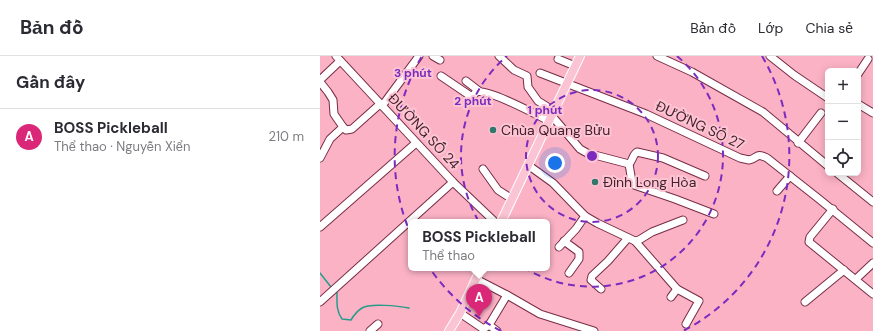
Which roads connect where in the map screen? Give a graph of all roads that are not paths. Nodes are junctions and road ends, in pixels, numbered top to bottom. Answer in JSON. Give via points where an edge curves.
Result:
{"nodes":[{"id":1,"x":419,"y":56,"type":"edge"},
{"id":2,"x":500,"y":56,"type":"edge"},
{"id":3,"x":580,"y":56,"type":"edge"},
{"id":4,"x":656,"y":56,"type":"edge"},
{"id":5,"x":770,"y":56,"type":"edge"},
{"id":6,"x":338,"y":58,"type":"edge"},
{"id":7,"x":558,"y":58,"type":"dead end"},
{"id":8,"x":868,"y":59,"type":"edge"},
{"id":9,"x":575,"y":66,"type":"junction"},
{"id":10,"x":861,"y":70,"type":"edge"},
{"id":11,"x":540,"y":73,"type":"dead end"},
{"id":12,"x":441,"y":76,"type":"dead end"},
{"id":13,"x":320,"y":81,"type":"edge"},
{"id":14,"x":466,"y":81,"type":"dead end"},
{"id":15,"x":567,"y":84,"type":"junction"},
{"id":16,"x":479,"y":91,"type":"junction"},
{"id":17,"x":825,"y":96,"type":"edge"},
{"id":18,"x":381,"y":105,"type":"junction"},
{"id":19,"x":861,"y":106,"type":"edge"},
{"id":20,"x":821,"y":113,"type":"dead end"},
{"id":21,"x":873,"y":113,"type":"edge"},
{"id":22,"x":552,"y":116,"type":"junction"},
{"id":23,"x":343,"y":127,"type":"junction"},
{"id":24,"x":416,"y":143,"type":"junction"},
{"id":25,"x":798,"y":143,"type":"junction"},
{"id":26,"x":320,"y":158,"type":"edge"},
{"id":27,"x":629,"y":164,"type":"junction"},
{"id":28,"x":825,"y":164,"type":"edge"},
{"id":29,"x":528,"y":165,"type":"junction"},
{"id":30,"x":483,"y":169,"type":"dead end"},
{"id":31,"x":705,"y":176,"type":"dead end"},
{"id":32,"x":790,"y":176,"type":"junction"},
{"id":33,"x":841,"y":176,"type":"edge"},
{"id":34,"x":453,"y":182,"type":"junction"},
{"id":35,"x":777,"y":191,"type":"dead end"},
{"id":36,"x":512,"y":199,"type":"junction"},
{"id":37,"x":873,"y":202,"type":"edge"},
{"id":38,"x":833,"y":209,"type":"junction"},
{"id":39,"x":714,"y":214,"type":"dead end"},
{"id":40,"x":585,"y":216,"type":"junction"},
{"id":41,"x":412,"y":219,"type":"edge"},
{"id":42,"x":499,"y":219,"type":"edge"},
{"id":43,"x":502,"y":219,"type":"edge"},
{"id":44,"x":683,"y":220,"type":"dead end"},
{"id":45,"x":408,"y":223,"type":"edge"},
{"id":46,"x":320,"y":227,"type":"edge"},
{"id":47,"x":631,"y":239,"type":"junction"},
{"id":48,"x":873,"y":243,"type":"edge"},
{"id":49,"x":873,"y":263,"type":"edge"},
{"id":50,"x":844,"y":270,"type":"junction"},
{"id":51,"x":480,"y":271,"type":"edge"},
{"id":52,"x":569,"y":273,"type":"dead end"},
{"id":53,"x":476,"y":279,"type":"junction"},
{"id":54,"x":856,"y":279,"type":"junction"},
{"id":55,"x":601,"y":289,"type":"dead end"},
{"id":56,"x":677,"y":289,"type":"junction"},
{"id":57,"x":873,"y":294,"type":"edge"},
{"id":58,"x":507,"y":295,"type":"junction"},
{"id":59,"x":671,"y":297,"type":"dead end"},
{"id":60,"x":320,"y":302,"type":"edge"},
{"id":61,"x":805,"y":302,"type":"dead end"},
{"id":62,"x":460,"y":313,"type":"junction"},
{"id":63,"x":378,"y":324,"type":"dead end"},
{"id":64,"x":686,"y":324,"type":"dead end"},
{"id":65,"x":489,"y":325,"type":"junction"},
{"id":66,"x":370,"y":331,"type":"edge"},
{"id":67,"x":449,"y":331,"type":"edge"},
{"id":68,"x":497,"y":331,"type":"edge"},
{"id":69,"x":594,"y":331,"type":"edge"}],
"edges":[{"from":1,"to":18,"type":"street"},
{"from":2,"to":22,"type":"street","via":[[514,70],[527,76],[528,87]]},
{"from":3,"to":9,"type":"main road"},
{"from":4,"to":25,"type":"street","via":[[692,72],[763,112]]},
{"from":5,"to":17,"type":"street"},
{"from":6,"to":13,"type":"street"},
{"from":6,"to":18,"type":"street","name":"ĐƯỜNG SỐ 24"},
{"from":7,"to":9,"type":"street"},
{"from":8,"to":10,"type":"street"},
{"from":9,"to":15,"type":"main road"},
{"from":11,"to":15,"type":"street","name":"ĐƯỜNG SỐ 27"},
{"from":12,"to":16,"type":"street","via":[[472,97]]},
{"from":13,"to":23,"type":"street","via":[[333,100],[334,114]]},
{"from":14,"to":16,"type":"street"},
{"from":15,"to":22,"type":"main road"},
{"from":15,"to":32,"type":"street","name":"ĐƯỜNG SỐ 27","via":[[646,114],[743,160],[752,160],[761,155]]},
{"from":16,"to":22,"type":"street"},
{"from":18,"to":23,"type":"street","via":[[352,129],[346,130]]},
{"from":18,"to":24,"type":"street","name":"ĐƯỜNG SỐ 24"},
{"from":19,"to":21,"type":"street"},
{"from":20,"to":25,"type":"street"},
{"from":22,"to":27,"type":"street","via":[[580,149]]},
{"from":22,"to":29,"type":"main road"},
{"from":23,"to":26,"type":"street","via":[[330,139]]},
{"from":24,"to":34,"type":"street","name":"ĐƯỜNG SỐ 24"},
{"from":24,"to":46,"type":"street"},
{"from":25,"to":28,"type":"street"},
{"from":27,"to":31,"type":"street","via":[[638,152],[663,158]]},
{"from":27,"to":39,"type":"street","via":[[634,185]]},
{"from":29,"to":36,"type":"main road"},
{"from":29,"to":40,"type":"street","via":[[554,183]]},
{"from":30,"to":36,"type":"street","via":[[498,190]]},
{"from":32,"to":35,"type":"street"},
{"from":32,"to":38,"type":"street","name":"ĐƯỜNG SỐ 27"},
{"from":33,"to":37,"type":"street"},
{"from":34,"to":41,"type":"street"},
{"from":34,"to":42,"type":"street","name":"ĐƯỜNG SỐ 24"},
{"from":36,"to":43,"type":"main road"},
{"from":38,"to":48,"type":"street","name":"ĐƯỜNG SỐ 27"},
{"from":38,"to":50,"type":"street","via":[[810,237],[809,242]]},
{"from":40,"to":47,"type":"street"},
{"from":40,"to":52,"type":"street","via":[[562,244],[579,252],[579,259]]},
{"from":44,"to":47,"type":"street","via":[[639,240]]},
{"from":45,"to":60,"type":"street"},
{"from":47,"to":55,"type":"street","via":[[592,276],[591,280]]},
{"from":47,"to":56,"type":"street"},
{"from":49,"to":54,"type":"street"},
{"from":50,"to":54,"type":"street"},
{"from":50,"to":61,"type":"street"},
{"from":51,"to":53,"type":"main road"},
{"from":53,"to":58,"type":"street"},
{"from":53,"to":62,"type":"main road"},
{"from":54,"to":57,"type":"street"},
{"from":56,"to":59,"type":"street"},
{"from":56,"to":64,"type":"street","via":[[699,301]]},
{"from":58,"to":65,"type":"street"},
{"from":58,"to":69,"type":"street","via":[[540,314]]},
{"from":62,"to":65,"type":"street","via":[[482,328]]},
{"from":62,"to":67,"type":"main road"},
{"from":63,"to":66,"type":"street"},
{"from":65,"to":68,"type":"street"}]}
